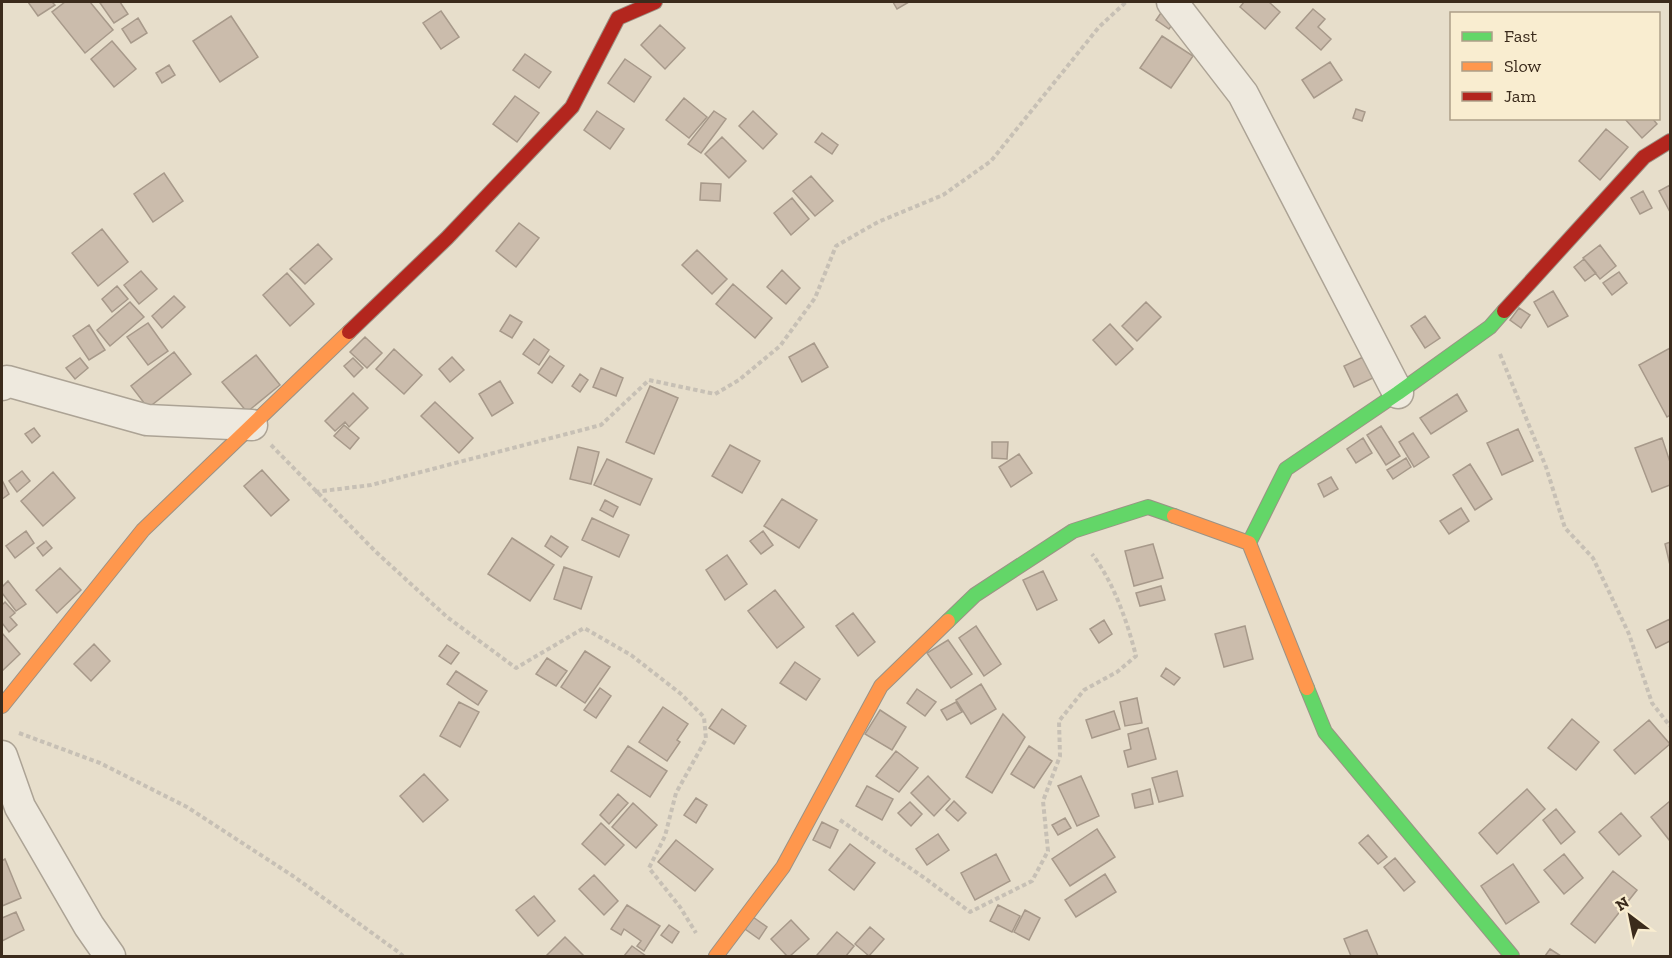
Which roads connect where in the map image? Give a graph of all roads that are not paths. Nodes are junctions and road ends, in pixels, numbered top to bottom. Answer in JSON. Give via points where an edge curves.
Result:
{"nodes":[{"id":1,"x":655,"y":2,"type":"edge"},
{"id":2,"x":1172,"y":2,"type":"edge"},
{"id":3,"x":1671,"y":141,"type":"edge"},
{"id":4,"x":2,"y":385,"type":"edge"},
{"id":5,"x":1398,"y":393,"type":"junction"},
{"id":6,"x":252,"y":425,"type":"junction"},
{"id":7,"x":1249,"y":543,"type":"junction"},
{"id":8,"x":2,"y":706,"type":"edge"},
{"id":9,"x":7,"y":743,"type":"edge"},
{"id":10,"x":110,"y":957,"type":"edge"},
{"id":11,"x":716,"y":957,"type":"edge"},
{"id":12,"x":1512,"y":957,"type":"edge"}],
"edges":[{"from":1,"to":6,"type":"street","via":[[618,18],[572,106],[447,238]]},
{"from":2,"to":5,"type":"street","via":[[1243,94]]},
{"from":3,"to":5,"type":"street","via":[[1644,157],[1490,327]]},
{"from":4,"to":6,"type":"street","via":[[7,381],[147,420]]},
{"from":5,"to":7,"type":"street","via":[[1286,469]]},
{"from":6,"to":8,"type":"street","via":[[143,530]]},
{"from":7,"to":11,"type":"street","via":[[1148,507],[1074,531],[975,595],[881,686],[783,867]]},
{"from":7,"to":12,"type":"street","via":[[1325,732]]},
{"from":9,"to":10,"type":"street","via":[[20,807]]}]}
